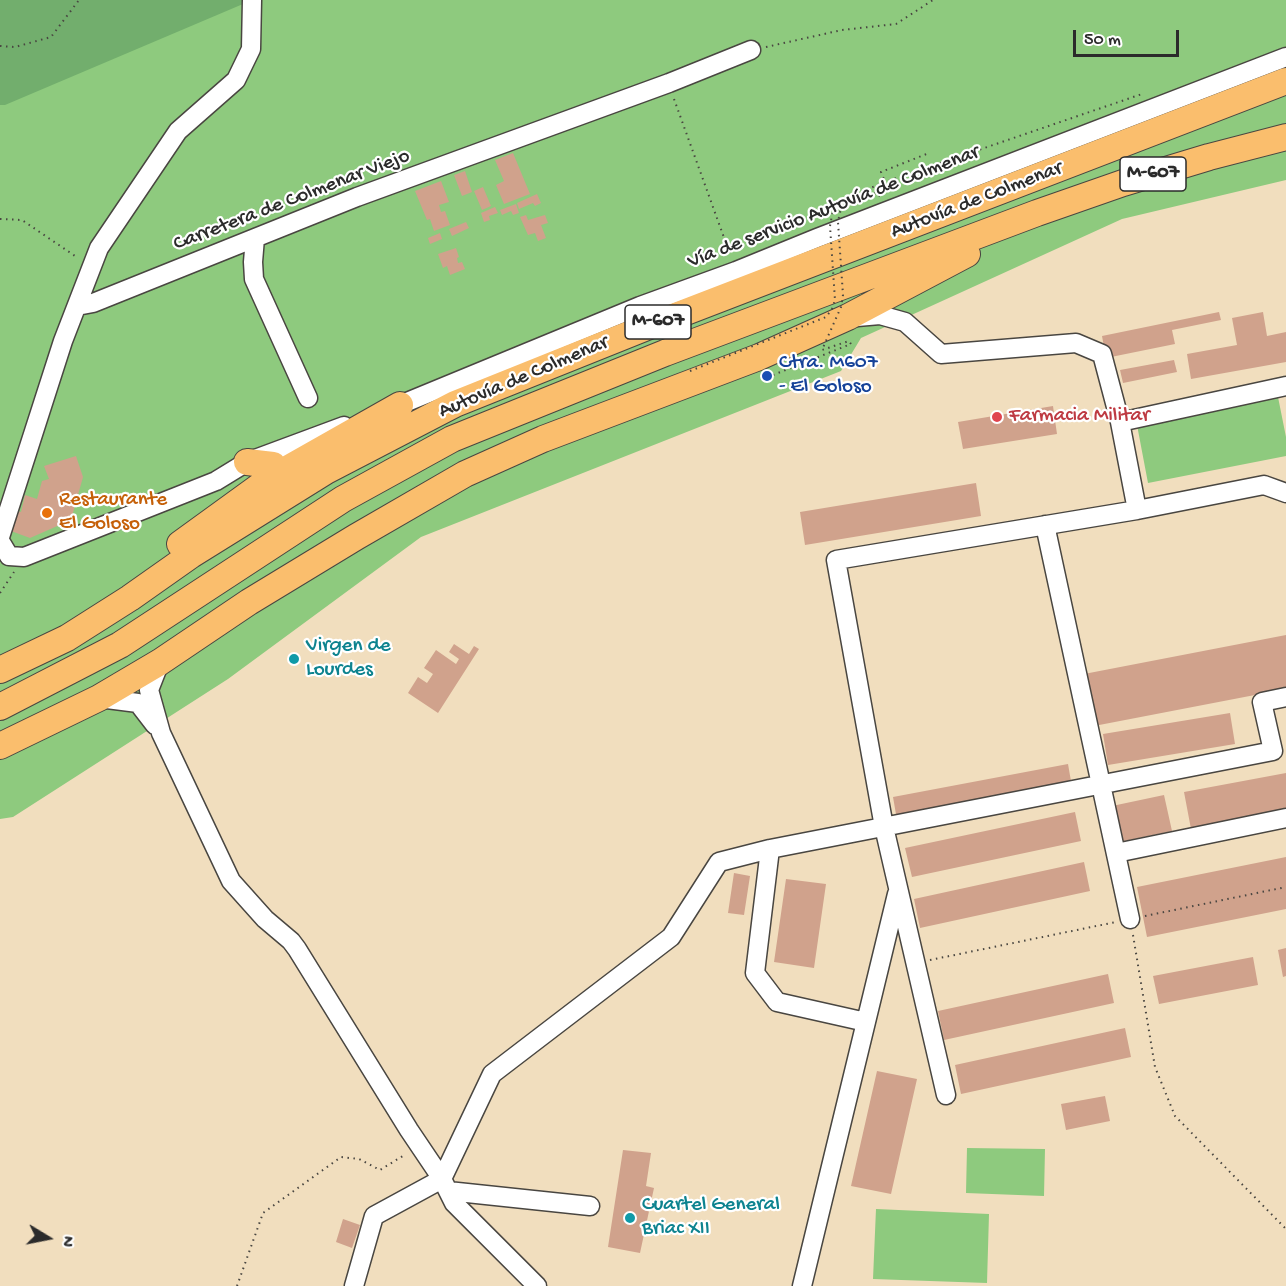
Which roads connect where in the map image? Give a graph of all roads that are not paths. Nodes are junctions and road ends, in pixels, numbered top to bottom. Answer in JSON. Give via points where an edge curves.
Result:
{"nodes":[{"id":1,"x":252,"y":0,"type":"edge"},
{"id":2,"x":751,"y":50,"type":"road end"},
{"id":3,"x":1286,"y":57,"type":"edge"},
{"id":4,"x":1286,"y":81,"type":"edge"},
{"id":5,"x":1286,"y":137,"type":"edge"},
{"id":6,"x":1037,"y":213,"type":"junction"},
{"id":7,"x":255,"y":238,"type":"junction"},
{"id":8,"x":911,"y":283,"type":"junction"},
{"id":9,"x":77,"y":306,"type":"junction"},
{"id":10,"x":848,"y":317,"type":"junction"},
{"id":11,"x":904,"y":322,"type":"junction"},
{"id":12,"x":1286,"y":386,"type":"edge"},
{"id":13,"x":308,"y":398,"type":"dead end"},
{"id":14,"x":400,"y":405,"type":"junction"},
{"id":15,"x":1120,"y":422,"type":"junction"},
{"id":16,"x":247,"y":462,"type":"junction"},
{"id":17,"x":271,"y":478,"type":"junction"},
{"id":18,"x":1286,"y":493,"type":"edge"},
{"id":19,"x":1137,"y":510,"type":"junction"},
{"id":20,"x":1045,"y":525,"type":"junction"},
{"id":21,"x":0,"y":539,"type":"edge"},
{"id":22,"x":67,"y":638,"type":"junction"},
{"id":23,"x":160,"y":662,"type":"junction"},
{"id":24,"x":0,"y":670,"type":"edge"},
{"id":25,"x":99,"y":698,"type":"junction"},
{"id":26,"x":1286,"y":698,"type":"edge"},
{"id":27,"x":0,"y":707,"type":"edge"},
{"id":28,"x":161,"y":734,"type":"junction"},
{"id":29,"x":0,"y":746,"type":"edge"},
{"id":30,"x":1101,"y":784,"type":"junction"},
{"id":31,"x":1286,"y":818,"type":"edge"},
{"id":32,"x":884,"y":827,"type":"junction"},
{"id":33,"x":770,"y":849,"type":"junction"},
{"id":34,"x":1116,"y":853,"type":"junction"},
{"id":35,"x":898,"y":889,"type":"junction"},
{"id":36,"x":1130,"y":920,"type":"road end"},
{"id":37,"x":866,"y":1022,"type":"junction"},
{"id":38,"x":946,"y":1095,"type":"dead end"},
{"id":39,"x":445,"y":1185,"type":"junction"},
{"id":40,"x":590,"y":1206,"type":"dead end"},
{"id":41,"x":354,"y":1286,"type":"edge"},
{"id":42,"x":537,"y":1286,"type":"edge"},
{"id":43,"x":802,"y":1286,"type":"edge"}],
"edges":[{"from":1,"to":9,"type":"street","via":[[251,49],[236,80],[178,131],[99,248]]},
{"from":2,"to":7,"type":"street","name":"Carretera de Colmenar Viejo"},
{"from":3,"to":14,"type":"street","name":"Vía de servicio Autovía de Colmenar","via":[[968,180],[881,203],[736,271],[640,306]]},
{"from":4,"to":22,"type":"highway","name":"Autovía de Colmenar","number":"M-607","via":[[455,404],[326,471]]},
{"from":5,"to":6,"type":"highway","name":"Autovía de Colmenar","number":"M-607","via":[[1122,183]]},
{"from":6,"to":8,"type":"highway"},
{"from":6,"to":27,"type":"highway","name":"Autovía de Colmenar","number":"M-607","via":[[665,353],[452,439],[343,499],[120,645]]},
{"from":7,"to":9,"type":"street","name":"Carretera de Colmenar Viejo"},
{"from":7,"to":13,"type":"street","via":[[254,279]]},
{"from":8,"to":10,"type":"highway"},
{"from":8,"to":11,"type":"street","via":[[901,300]]},
{"from":9,"to":21,"type":"street"},
{"from":10,"to":11,"type":"street","via":[[880,315]]},
{"from":10,"to":23,"type":"highway","via":[[465,474],[249,602]]},
{"from":11,"to":15,"type":"street","via":[[941,354],[1076,343],[1102,354]]},
{"from":12,"to":15,"type":"street"},
{"from":14,"to":16,"type":"street","name":"Vía de servicio Autovía de Colmenar"},
{"from":14,"to":17,"type":"highway"},
{"from":15,"to":19,"type":"street"},
{"from":16,"to":17,"type":"highway","via":[[273,465]]},
{"from":16,"to":21,"type":"street","via":[[216,482],[24,557],[9,556]]},
{"from":17,"to":22,"type":"highway","via":[[173,548]]},
{"from":18,"to":19,"type":"street","via":[[1264,485]]},
{"from":19,"to":20,"type":"street"},
{"from":20,"to":30,"type":"street"},
{"from":20,"to":32,"type":"street","via":[[836,560]]},
{"from":22,"to":24,"type":"highway","name":"Autovía de Colmenar","number":"M-607"},
{"from":23,"to":25,"type":"highway"},
{"from":23,"to":28,"type":"street","via":[[149,690]]},
{"from":25,"to":28,"type":"street","via":[[138,703]]},
{"from":25,"to":29,"type":"highway"},
{"from":26,"to":30,"type":"street","via":[[1263,702],[1273,751]]},
{"from":28,"to":39,"type":"street","via":[[231,881],[291,941]]},
{"from":30,"to":32,"type":"street"},
{"from":30,"to":34,"type":"street"},
{"from":31,"to":34,"type":"street"},
{"from":32,"to":33,"type":"street"},
{"from":32,"to":35,"type":"street"},
{"from":33,"to":37,"type":"street","via":[[754,973],[777,1002]]},
{"from":33,"to":39,"type":"street","via":[[719,862],[671,937],[492,1074]]},
{"from":34,"to":36,"type":"street"},
{"from":35,"to":37,"type":"street"},
{"from":35,"to":38,"type":"street"},
{"from":37,"to":43,"type":"street"},
{"from":39,"to":40,"type":"street"},
{"from":39,"to":41,"type":"street","via":[[374,1216]]},
{"from":39,"to":42,"type":"street","via":[[454,1203]]}]}
